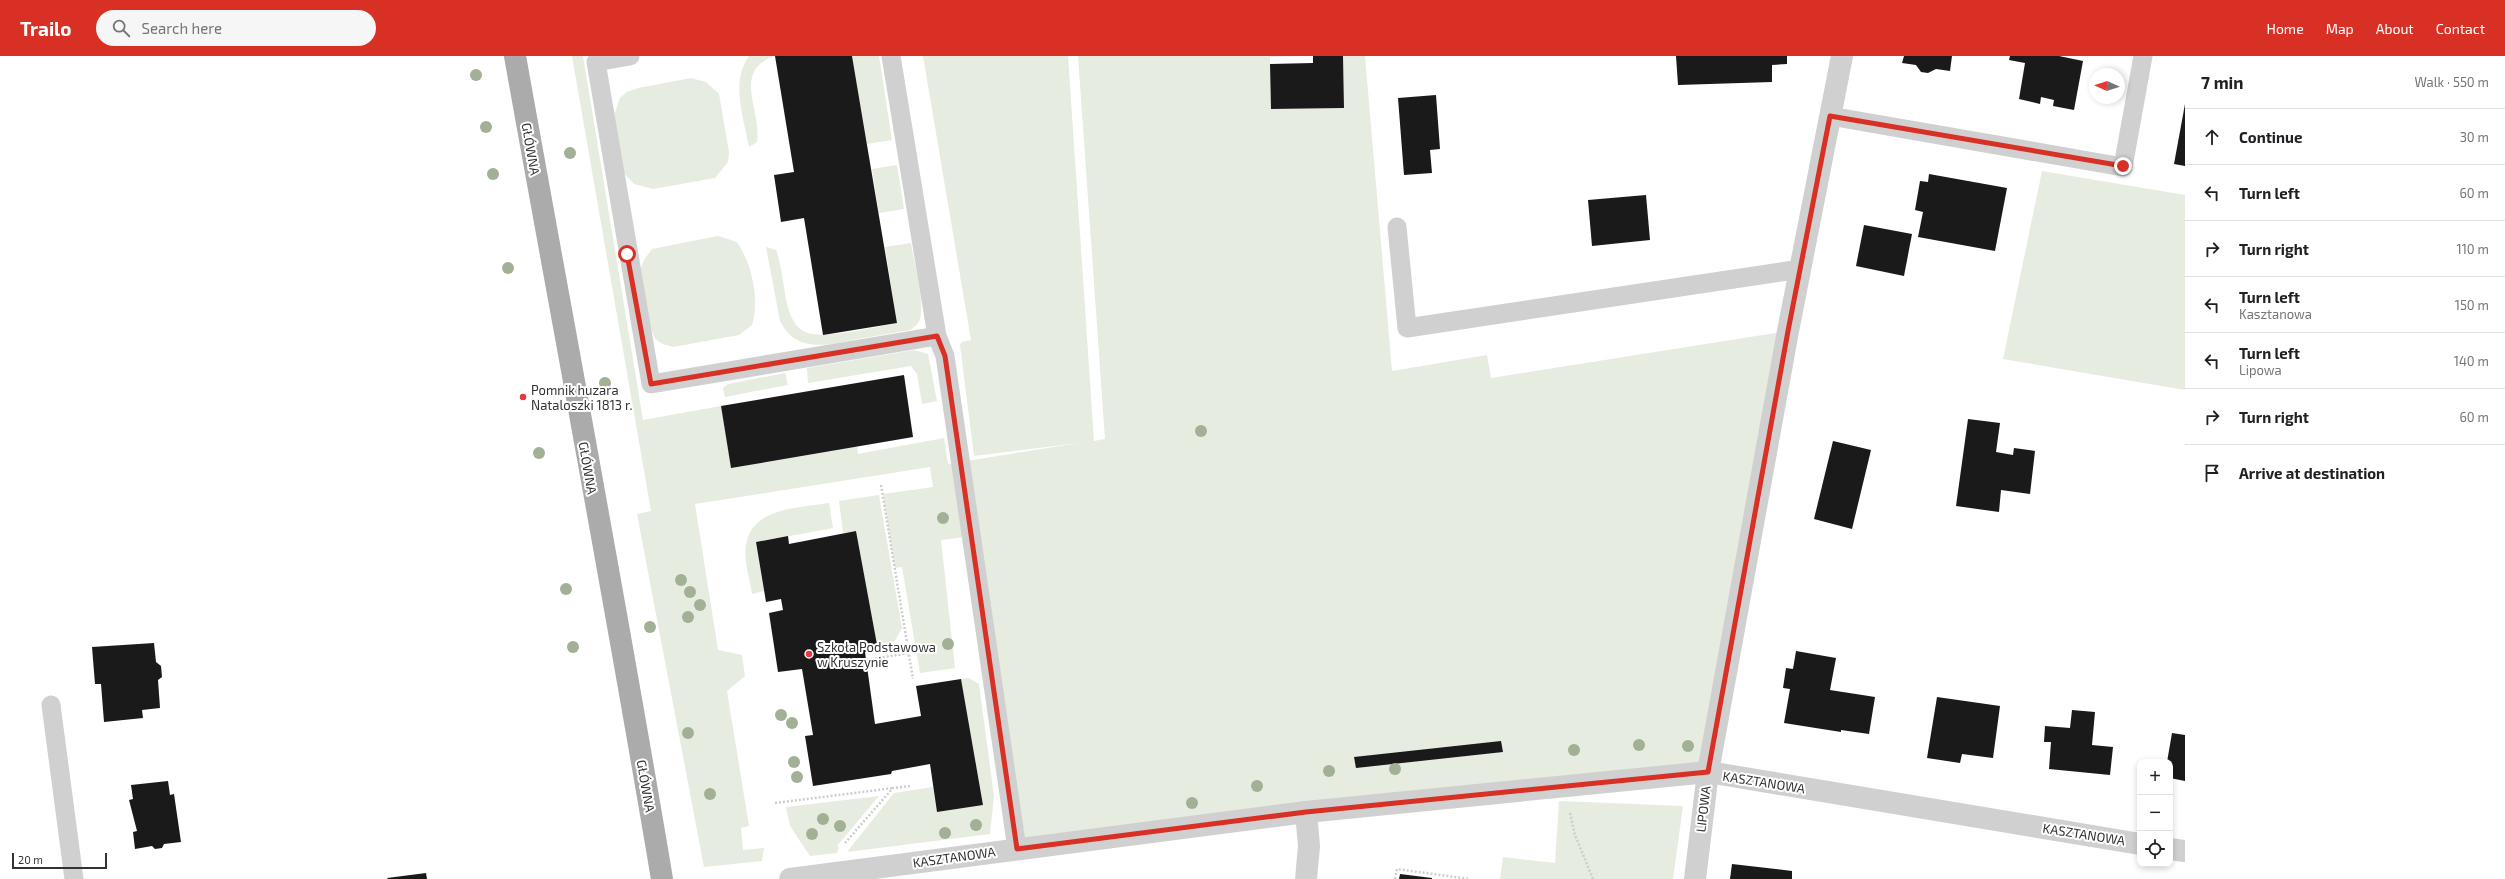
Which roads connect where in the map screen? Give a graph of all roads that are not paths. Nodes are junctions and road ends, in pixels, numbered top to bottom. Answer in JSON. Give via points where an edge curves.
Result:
{"nodes":[{"id":1,"x":515,"y":56,"type":"edge"},
{"id":2,"x":630,"y":56,"type":"edge"},
{"id":3,"x":891,"y":56,"type":"edge"},
{"id":4,"x":1842,"y":56,"type":"edge"},
{"id":5,"x":2143,"y":56,"type":"edge"},
{"id":6,"x":1830,"y":116,"type":"junction"},
{"id":7,"x":1397,"y":227,"type":"dead end"},
{"id":8,"x":1801,"y":268,"type":"junction"},
{"id":9,"x":937,"y":336,"type":"junction"},
{"id":10,"x":51,"y":705,"type":"dead end"},
{"id":11,"x":1708,"y":772,"type":"junction"},
{"id":12,"x":1306,"y":812,"type":"junction"},
{"id":13,"x":2137,"y":844,"type":"edge"},
{"id":14,"x":1017,"y":849,"type":"junction"},
{"id":15,"x":2173,"y":849,"type":"edge"},
{"id":16,"x":2185,"y":851,"type":"edge"},
{"id":17,"x":74,"y":879,"type":"edge"},
{"id":18,"x":662,"y":879,"type":"edge"},
{"id":19,"x":790,"y":879,"type":"edge"},
{"id":20,"x":1306,"y":879,"type":"edge"},
{"id":21,"x":1695,"y":879,"type":"edge"}],
"edges":[{"from":1,"to":18,"type":"main road","name":"GŁÓWNA","via":[[618,619]]},
{"from":2,"to":9,"type":"lane","via":[[596,62],[651,384]]},
{"from":3,"to":9,"type":"lane"},
{"from":4,"to":6,"type":"street","name":"LIPOWA"},
{"from":5,"to":6,"type":"lane","via":[[2123,166]]},
{"from":6,"to":8,"type":"street","name":"LIPOWA"},
{"from":7,"to":8,"type":"lane","via":[[1407,328]]},
{"from":8,"to":11,"type":"street","name":"LIPOWA"},
{"from":9,"to":14,"type":"lane","via":[[945,356]]},
{"from":10,"to":17,"type":"lane"},
{"from":11,"to":12,"type":"street","name":"KASZTANOWA"},
{"from":11,"to":13,"type":"street","name":"KASZTANOWA"},
{"from":11,"to":21,"type":"street","name":"LIPOWA"},
{"from":12,"to":14,"type":"street","name":"KASZTANOWA"},
{"from":12,"to":20,"type":"street","via":[[1309,846]]},
{"from":14,"to":19,"type":"street","name":"KASZTANOWA"},
{"from":15,"to":16,"type":"street"}]}
